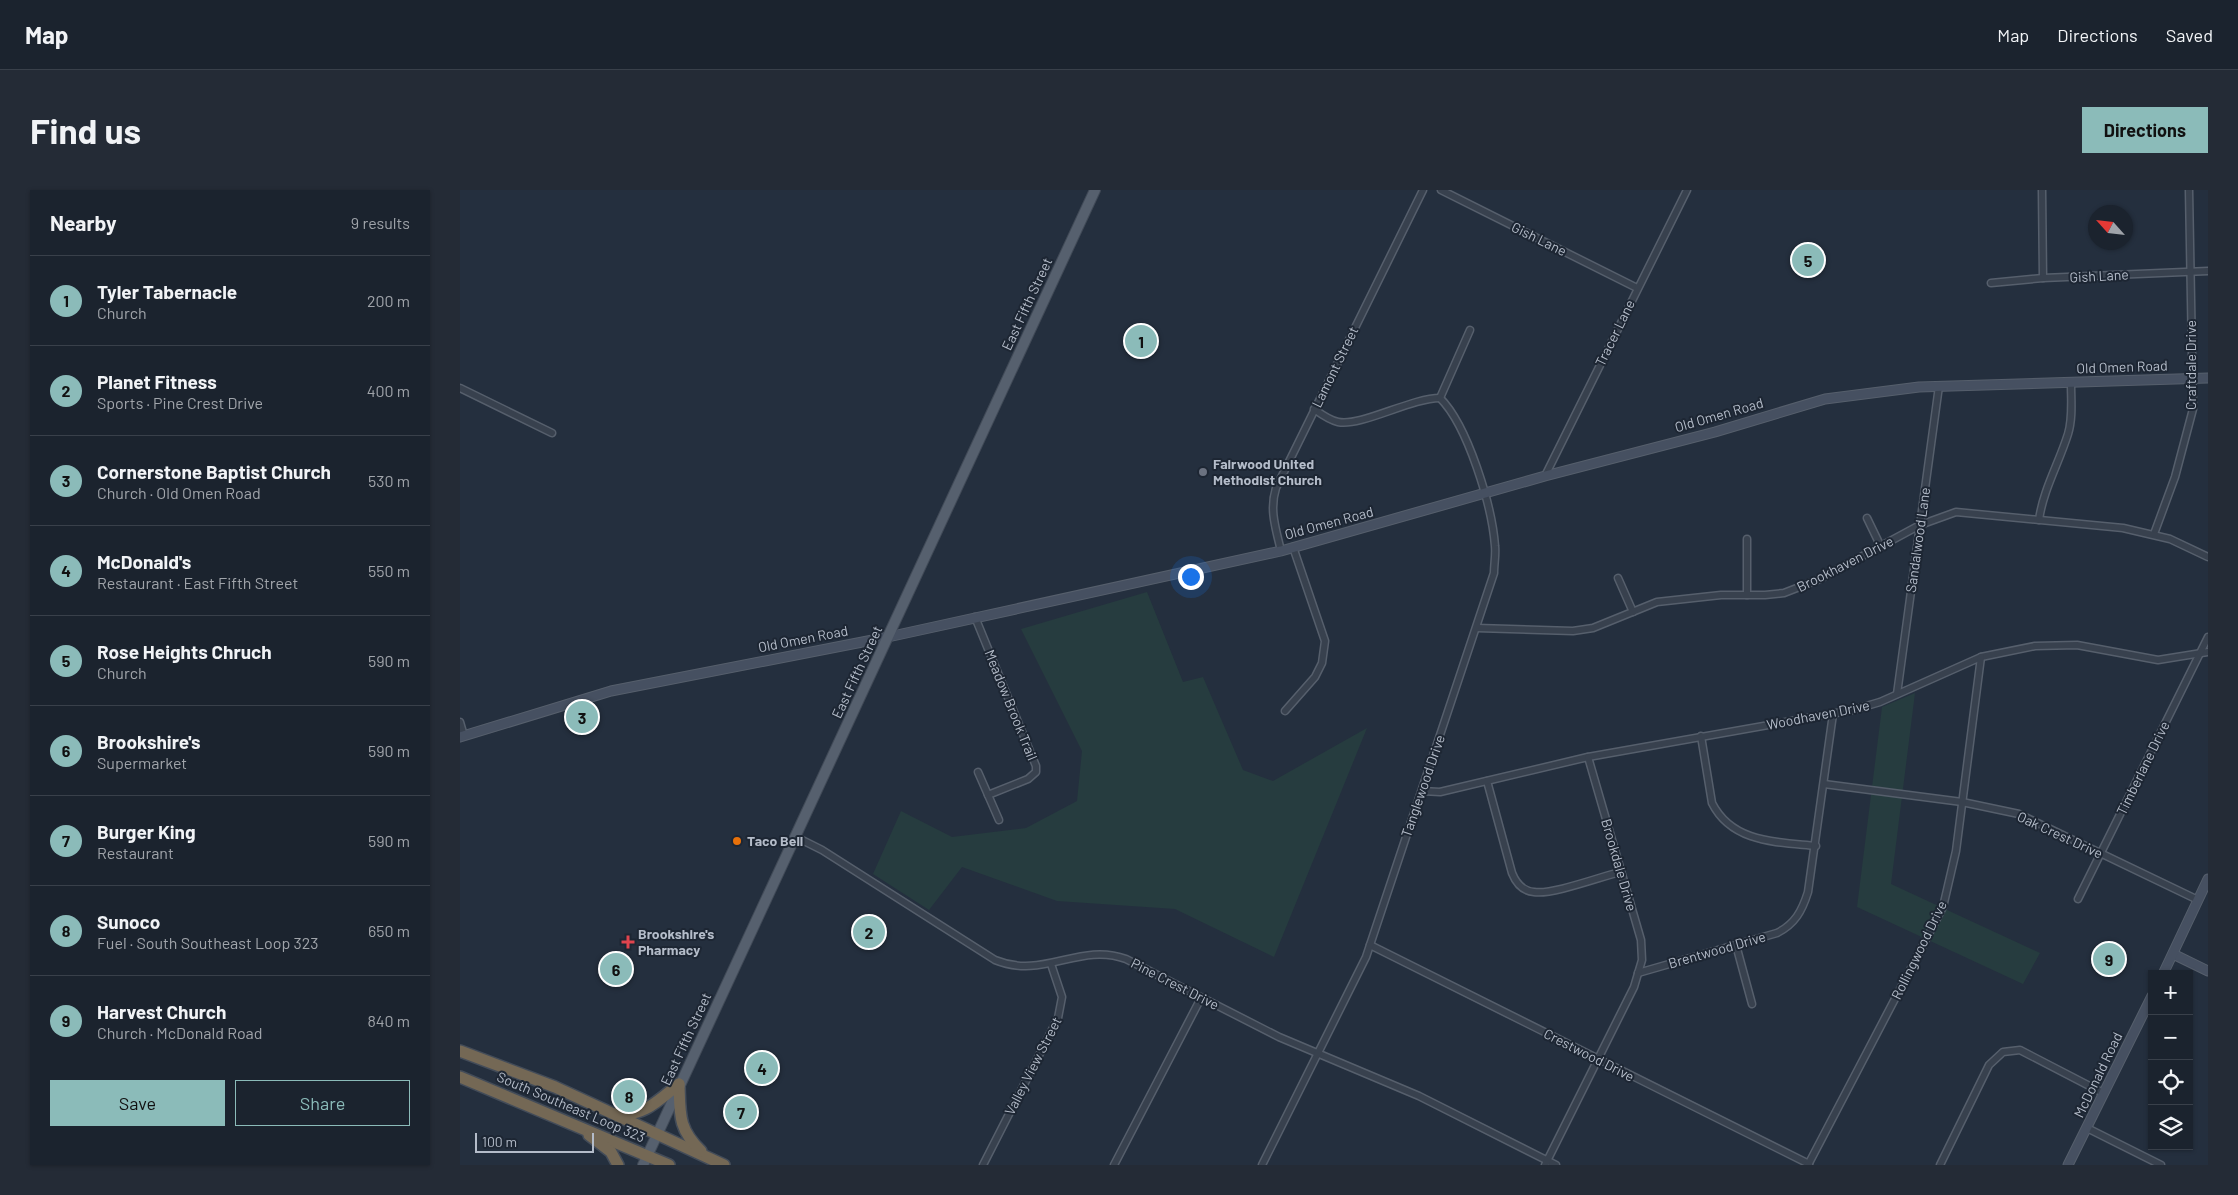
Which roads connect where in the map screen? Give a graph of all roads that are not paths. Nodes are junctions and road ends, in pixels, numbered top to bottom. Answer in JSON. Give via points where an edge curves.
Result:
{"nodes":[{"id":1,"x":1095,"y":190,"type":"edge"},
{"id":2,"x":1423,"y":190,"type":"edge"},
{"id":3,"x":1440,"y":190,"type":"edge"},
{"id":4,"x":1687,"y":190,"type":"edge"},
{"id":5,"x":2042,"y":190,"type":"edge"},
{"id":6,"x":2189,"y":190,"type":"edge"},
{"id":7,"x":2208,"y":271,"type":"edge"},
{"id":8,"x":2191,"y":272,"type":"junction"},
{"id":9,"x":2042,"y":278,"type":"junction"},
{"id":10,"x":1991,"y":283,"type":"dead end"},
{"id":11,"x":1637,"y":288,"type":"junction"},
{"id":12,"x":1470,"y":330,"type":"dead end"},
{"id":13,"x":2192,"y":378,"type":"junction"},
{"id":14,"x":2208,"y":378,"type":"edge"},
{"id":15,"x":2071,"y":383,"type":"junction"},
{"id":16,"x":1939,"y":386,"type":"junction"},
{"id":17,"x":460,"y":388,"type":"edge"},
{"id":18,"x":1440,"y":398,"type":"junction"},
{"id":19,"x":1314,"y":409,"type":"junction"},
{"id":20,"x":552,"y":433,"type":"dead end"},
{"id":21,"x":1545,"y":476,"type":"junction"},
{"id":22,"x":1486,"y":494,"type":"junction"},
{"id":23,"x":1867,"y":518,"type":"dead end"},
{"id":24,"x":2039,"y":520,"type":"junction"},
{"id":25,"x":1920,"y":525,"type":"junction"},
{"id":26,"x":2154,"y":534,"type":"junction"},
{"id":27,"x":1747,"y":539,"type":"dead end"},
{"id":28,"x":1881,"y":546,"type":"junction"},
{"id":29,"x":1293,"y":548,"type":"junction"},
{"id":30,"x":1281,"y":551,"type":"junction"},
{"id":31,"x":2208,"y":557,"type":"edge"},
{"id":32,"x":1618,"y":578,"type":"dead end"},
{"id":33,"x":1747,"y":595,"type":"junction"},
{"id":34,"x":1633,"y":612,"type":"junction"},
{"id":35,"x":975,"y":617,"type":"junction"},
{"id":36,"x":1477,"y":628,"type":"junction"},
{"id":37,"x":888,"y":637,"type":"junction"},
{"id":38,"x":2208,"y":637,"type":"edge"},
{"id":39,"x":2208,"y":652,"type":"edge"},
{"id":40,"x":2200,"y":654,"type":"junction"},
{"id":41,"x":1981,"y":656,"type":"junction"},
{"id":42,"x":1897,"y":694,"type":"junction"},
{"id":43,"x":1285,"y":712,"type":"dead end"},
{"id":44,"x":1833,"y":714,"type":"junction"},
{"id":45,"x":460,"y":722,"type":"edge"},
{"id":46,"x":462,"y":736,"type":"edge"},
{"id":47,"x":1701,"y":736,"type":"junction"},
{"id":48,"x":1588,"y":757,"type":"junction"},
{"id":49,"x":978,"y":772,"type":"dead end"},
{"id":50,"x":1487,"y":781,"type":"junction"},
{"id":51,"x":1824,"y":784,"type":"junction"},
{"id":52,"x":1422,"y":791,"type":"junction"},
{"id":53,"x":988,"y":796,"type":"junction"},
{"id":54,"x":1962,"y":802,"type":"junction"},
{"id":55,"x":999,"y":820,"type":"dead end"},
{"id":56,"x":796,"y":837,"type":"junction"},
{"id":57,"x":1816,"y":846,"type":"junction"},
{"id":58,"x":2101,"y":854,"type":"junction"},
{"id":59,"x":1620,"y":872,"type":"junction"},
{"id":60,"x":2208,"y":879,"type":"edge"},
{"id":61,"x":2078,"y":899,"type":"dead end"},
{"id":62,"x":2198,"y":900,"type":"junction"},
{"id":63,"x":1370,"y":944,"type":"junction"},
{"id":64,"x":1736,"y":945,"type":"junction"},
{"id":65,"x":2173,"y":954,"type":"junction"},
{"id":66,"x":1051,"y":964,"type":"junction"},
{"id":67,"x":2165,"y":970,"type":"edge"},
{"id":68,"x":2208,"y":971,"type":"edge"},
{"id":69,"x":1638,"y":973,"type":"junction"},
{"id":70,"x":1201,"y":998,"type":"junction"},
{"id":71,"x":1752,"y":1004,"type":"dead end"},
{"id":72,"x":2148,"y":1004,"type":"edge"},
{"id":73,"x":460,"y":1051,"type":"edge"},
{"id":74,"x":1317,"y":1055,"type":"junction"},
{"id":75,"x":1598,"y":1059,"type":"junction"},
{"id":76,"x":460,"y":1077,"type":"edge"},
{"id":77,"x":679,"y":1084,"type":"junction"},
{"id":78,"x":2102,"y":1093,"type":"junction"},
{"id":79,"x":605,"y":1109,"type":"junction"},
{"id":80,"x":574,"y":1123,"type":"junction"},
{"id":81,"x":2087,"y":1128,"type":"junction"},
{"id":82,"x":657,"y":1134,"type":"junction"},
{"id":83,"x":710,"y":1159,"type":"junction"},
{"id":84,"x":645,"y":1160,"type":"edge"},
{"id":85,"x":1546,"y":1163,"type":"edge"},
{"id":86,"x":1808,"y":1164,"type":"edge"},
{"id":87,"x":618,"y":1165,"type":"edge"},
{"id":88,"x":669,"y":1165,"type":"edge"},
{"id":89,"x":724,"y":1165,"type":"edge"},
{"id":90,"x":983,"y":1165,"type":"edge"},
{"id":91,"x":1114,"y":1165,"type":"edge"},
{"id":92,"x":1262,"y":1165,"type":"edge"},
{"id":93,"x":1556,"y":1165,"type":"edge"},
{"id":94,"x":1940,"y":1165,"type":"edge"},
{"id":95,"x":2068,"y":1165,"type":"edge"},
{"id":96,"x":2161,"y":1165,"type":"edge"}],
"edges":[{"from":1,"to":37,"type":"main road","name":"East Fifth Street"},
{"from":2,"to":19,"type":"street","name":"Lamont Street"},
{"from":3,"to":11,"type":"street","name":"Gish Lane"},
{"from":4,"to":11,"type":"street","name":"Tracer Lane"},
{"from":5,"to":9,"type":"street"},
{"from":6,"to":8,"type":"street","name":"Craftdale Drive"},
{"from":7,"to":8,"type":"street","name":"Gish Lane"},
{"from":8,"to":9,"type":"street","name":"Gish Lane"},
{"from":8,"to":13,"type":"street","name":"Craftdale Drive"},
{"from":9,"to":10,"type":"street","name":"Gish Lane"},
{"from":11,"to":21,"type":"street","name":"Tracer Lane"},
{"from":12,"to":18,"type":"street"},
{"from":13,"to":14,"type":"street","name":"Old Omen Road"},
{"from":13,"to":15,"type":"street","name":"Old Omen Road"},
{"from":13,"to":26,"type":"street","name":"Craftdale Drive","via":[[2193,409],[2186,439]]},
{"from":15,"to":16,"type":"street","name":"Old Omen Road"},
{"from":15,"to":24,"type":"street","via":[[2068,434]]},
{"from":16,"to":21,"type":"street","name":"Old Omen Road","via":[[1825,399],[1715,432]]},
{"from":16,"to":25,"type":"street","name":"Sandalwood Lane"},
{"from":17,"to":20,"type":"street"},
{"from":18,"to":19,"type":"street","via":[[1348,422],[1331,419]]},
{"from":18,"to":22,"type":"street","name":"Tanglewood Drive","via":[[1455,418]]},
{"from":19,"to":30,"type":"street","name":"Lamont Street","via":[[1272,501]]},
{"from":21,"to":22,"type":"street","name":"Old Omen Road"},
{"from":22,"to":29,"type":"street","name":"Old Omen Road"},
{"from":22,"to":36,"type":"street","name":"Tanglewood Drive","via":[[1495,547],[1494,573]]},
{"from":23,"to":28,"type":"street"},
{"from":24,"to":25,"type":"street","name":"Brookhaven Drive","via":[[1956,512]]},
{"from":24,"to":26,"type":"street","name":"Brookhaven Drive"},
{"from":25,"to":28,"type":"street","name":"Brookhaven Drive"},
{"from":25,"to":42,"type":"street","name":"Sandalwood Lane"},
{"from":26,"to":31,"type":"street","name":"Brookhaven Drive"},
{"from":27,"to":33,"type":"street"},
{"from":28,"to":33,"type":"street","name":"Brookhaven Drive","via":[[1802,587],[1784,593]]},
{"from":29,"to":30,"type":"street","name":"Old Omen Road"},
{"from":29,"to":43,"type":"street","via":[[1325,641],[1322,663],[1315,677]]},
{"from":30,"to":35,"type":"street","name":"Old Omen Road"},
{"from":32,"to":34,"type":"street"},
{"from":33,"to":34,"type":"street","name":"Brookhaven Drive","via":[[1657,602]]},
{"from":34,"to":36,"type":"street","name":"Brookhaven Drive","via":[[1593,628],[1573,631]]},
{"from":35,"to":37,"type":"street","name":"Old Omen Road"},
{"from":35,"to":53,"type":"street","name":"Meadow Brook Trail","via":[[1036,766],[1036,772],[1028,779]]},
{"from":36,"to":52,"type":"street","name":"Tanglewood Drive"},
{"from":37,"to":46,"type":"street","name":"Old Omen Road","via":[[611,691]]},
{"from":37,"to":56,"type":"main road","name":"East Fifth Street"},
{"from":38,"to":40,"type":"street","name":"Timberlane Drive"},
{"from":39,"to":40,"type":"street","name":"Woodhaven Drive"},
{"from":40,"to":41,"type":"street","name":"Woodhaven Drive","via":[[2158,660],[2056,644]]},
{"from":40,"to":58,"type":"street","name":"Timberlane Drive"},
{"from":41,"to":42,"type":"street","name":"Woodhaven Drive"},
{"from":41,"to":54,"type":"street","name":"Rollingwood Drive"},
{"from":42,"to":44,"type":"street","name":"Woodhaven Drive","via":[[1880,702]]},
{"from":44,"to":47,"type":"street","name":"Woodhaven Drive"},
{"from":44,"to":51,"type":"street","name":"Brentwood Drive"},
{"from":45,"to":46,"type":"street"},
{"from":47,"to":48,"type":"street","name":"Woodhaven Drive"},
{"from":47,"to":57,"type":"street","via":[[1712,803],[1733,829],[1763,840]]},
{"from":48,"to":50,"type":"street","name":"Woodhaven Drive"},
{"from":48,"to":59,"type":"street","name":"Brookdale Drive"},
{"from":49,"to":53,"type":"street"},
{"from":50,"to":52,"type":"street","name":"Woodhaven Drive","via":[[1440,792]]},
{"from":50,"to":59,"type":"street","via":[[1512,873],[1520,886],[1535,893],[1544,892]]},
{"from":51,"to":54,"type":"street","name":"Oak Crest Drive"},
{"from":51,"to":57,"type":"street","name":"Brentwood Drive"},
{"from":52,"to":63,"type":"street","name":"Tanglewood Drive"},
{"from":53,"to":55,"type":"street"},
{"from":54,"to":58,"type":"street","name":"Oak Crest Drive","via":[[2018,814]]},
{"from":54,"to":86,"type":"street","name":"Rollingwood Drive","via":[[1953,867],[1943,907]]},
{"from":56,"to":66,"type":"street","name":"Pine Crest Drive","via":[[822,850],[990,957],[1015,966]]},
{"from":56,"to":77,"type":"main road","name":"East Fifth Street"},
{"from":57,"to":64,"type":"street","name":"Brentwood Drive","via":[[1806,898],[1790,927]]},
{"from":58,"to":61,"type":"street","name":"Timberlane Drive"},
{"from":58,"to":62,"type":"street","name":"Oak Crest Drive"},
{"from":59,"to":69,"type":"street","name":"Brookdale Drive","via":[[1641,940],[1642,960]]},
{"from":60,"to":62,"type":"street"},
{"from":62,"to":65,"type":"street"},
{"from":63,"to":74,"type":"street","name":"Tanglewood Drive"},
{"from":63,"to":75,"type":"street","name":"Crestwood Drive"},
{"from":64,"to":69,"type":"street","name":"Brentwood Drive"},
{"from":64,"to":71,"type":"street"},
{"from":65,"to":67,"type":"street"},
{"from":65,"to":68,"type":"street"},
{"from":66,"to":70,"type":"street","name":"Pine Crest Drive","via":[[1077,956],[1122,957]]},
{"from":66,"to":90,"type":"street","name":"Valley View Street","via":[[1060,987],[1062,1008]]},
{"from":69,"to":75,"type":"street","via":[[1632,992]]},
{"from":70,"to":74,"type":"street","name":"Pine Crest Drive"},
{"from":70,"to":91,"type":"street"},
{"from":72,"to":78,"type":"street","name":"McDonald Road"},
{"from":73,"to":79,"type":"highway","name":"South Southeast Loop 323"},
{"from":74,"to":85,"type":"street","name":"Pine Crest Drive","via":[[1419,1096]]},
{"from":74,"to":92,"type":"street","name":"Tanglewood Drive"},
{"from":75,"to":85,"type":"street"},
{"from":75,"to":86,"type":"street","name":"Crestwood Drive"},
{"from":76,"to":80,"type":"highway","name":"South Southeast Loop 323"},
{"from":77,"to":79,"type":"highway","via":[[639,1112],[620,1113]]},
{"from":77,"to":82,"type":"main road","name":"East Fifth Street"},
{"from":77,"to":83,"type":"highway","via":[[684,1130]]},
{"from":78,"to":81,"type":"street","name":"McDonald Road"},
{"from":78,"to":94,"type":"street","via":[[2020,1050],[2003,1052],[1989,1065]]},
{"from":79,"to":82,"type":"highway","name":"South Southeast Loop 323"},
{"from":80,"to":84,"type":"highway","name":"South Southeast Loop 323"},
{"from":80,"to":87,"type":"highway","via":[[607,1148]]},
{"from":81,"to":95,"type":"street","name":"McDonald Road"},
{"from":81,"to":96,"type":"street"},
{"from":82,"to":83,"type":"highway","name":"South Southeast Loop 323"},
{"from":82,"to":84,"type":"main road","name":"East Fifth Street"},
{"from":83,"to":89,"type":"highway","name":"South Southeast Loop 323"},
{"from":84,"to":88,"type":"highway","name":"South Southeast Loop 323"},
{"from":85,"to":93,"type":"street","name":"Pine Crest Drive"}]}
